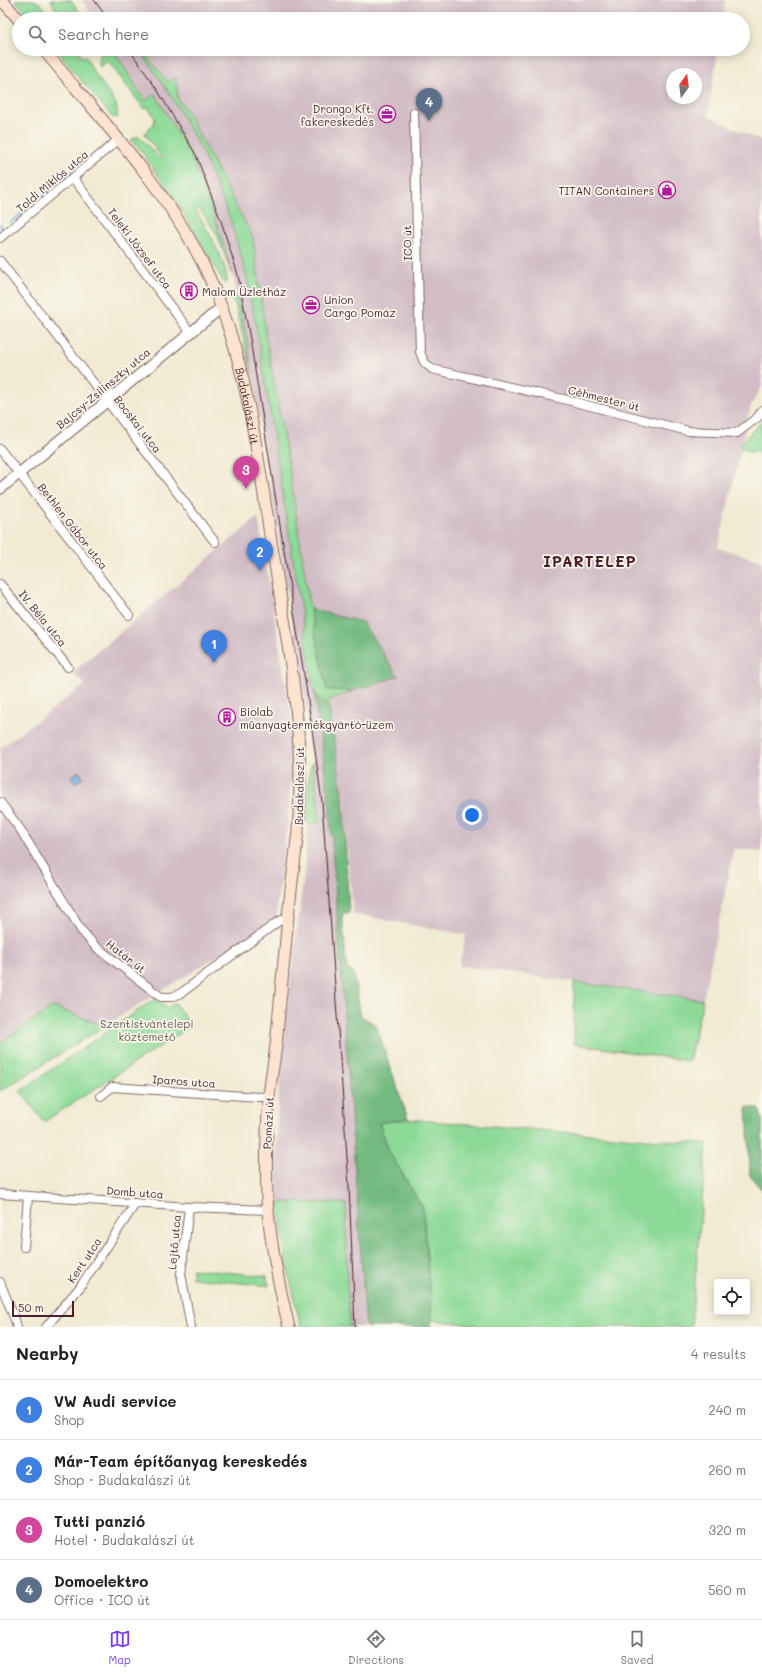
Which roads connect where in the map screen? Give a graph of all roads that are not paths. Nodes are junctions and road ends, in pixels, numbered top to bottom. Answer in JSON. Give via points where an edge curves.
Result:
{"nodes":[{"id":1,"x":2,"y":0,"type":"edge"},
{"id":2,"x":12,"y":12,"type":"edge"},
{"id":3,"x":49,"y":56,"type":"edge"},
{"id":4,"x":414,"y":113,"type":"dead end"},
{"id":5,"x":118,"y":140,"type":"junction"},
{"id":6,"x":73,"y":178,"type":"junction"},
{"id":7,"x":1,"y":236,"type":"edge"},
{"id":8,"x":0,"y":262,"type":"edge"},
{"id":9,"x":222,"y":307,"type":"junction"},
{"id":10,"x":190,"y":332,"type":"junction"},
{"id":11,"x":432,"y":369,"type":"joint"},
{"id":12,"x":106,"y":401,"type":"junction"},
{"id":13,"x":762,"y":410,"type":"edge"},
{"id":14,"x":0,"y":449,"type":"edge"},
{"id":15,"x":19,"y":474,"type":"junction"},
{"id":16,"x":0,"y":489,"type":"edge"},
{"id":17,"x":215,"y":542,"type":"dead end"},
{"id":18,"x":0,"y":584,"type":"edge"},
{"id":19,"x":129,"y":615,"type":"dead end"},
{"id":20,"x":68,"y":667,"type":"dead end"},
{"id":21,"x":0,"y":802,"type":"edge"},
{"id":22,"x":288,"y":918,"type":"junction"},
{"id":23,"x":101,"y":1096,"type":"dead end"},
{"id":24,"x":269,"y":1096,"type":"junction"},
{"id":25,"x":0,"y":1194,"type":"edge"},
{"id":26,"x":28,"y":1196,"type":"junction"},
{"id":27,"x":136,"y":1203,"type":"junction"},
{"id":28,"x":188,"y":1207,"type":"junction"},
{"id":29,"x":268,"y":1210,"type":"junction"},
{"id":30,"x":24,"y":1247,"type":"dead end"},
{"id":31,"x":0,"y":1282,"type":"edge"},
{"id":32,"x":17,"y":1327,"type":"edge"},
{"id":33,"x":46,"y":1327,"type":"edge"},
{"id":34,"x":191,"y":1327,"type":"edge"},
{"id":35,"x":289,"y":1327,"type":"edge"}],
"edges":[{"from":1,"to":2,"type":"main road"},
{"from":3,"to":5,"type":"main road","name":"Budakalászi út"},
{"from":4,"to":11,"type":"street","name":"ICO út","via":[[420,352],[424,362]]},
{"from":5,"to":6,"type":"street","name":"Toldi Miklós utca"},
{"from":5,"to":9,"type":"main road","name":"Budakalászi út","via":[[169,205],[201,261]]},
{"from":6,"to":7,"type":"street","name":"Toldi Miklós utca"},
{"from":6,"to":10,"type":"street","name":"Teleki József utca"},
{"from":8,"to":12,"type":"street","name":"Bocskai utca"},
{"from":9,"to":10,"type":"street","name":"Bajcsy-Zsilinszky utca"},
{"from":9,"to":22,"type":"main road","name":"Budakalászi út","via":[[240,363],[250,410],[297,713],[301,788]]},
{"from":10,"to":12,"type":"street","name":"Bajcsy-Zsilinszky utca"},
{"from":11,"to":13,"type":"street","name":"Céhmester út","via":[[688,431],[737,433],[758,417]]},
{"from":12,"to":15,"type":"street","name":"Bajcsy-Zsilinszky utca"},
{"from":12,"to":17,"type":"street","name":"Bocskai utca"},
{"from":14,"to":15,"type":"street","name":"Bethlen Gábor utca"},
{"from":15,"to":16,"type":"street","name":"Bajcsy-Zsilinszky utca"},
{"from":15,"to":19,"type":"street","name":"Bethlen Gábor utca"},
{"from":18,"to":20,"type":"street","name":"IV. Béla utca"},
{"from":21,"to":22,"type":"street","name":"Határ út","via":[[20,829],[81,930],[95,946],[161,997],[172,997],[181,992],[279,921]]},
{"from":22,"to":24,"type":"main road","name":"Pomázi út"},
{"from":23,"to":24,"type":"street","name":"Iparos utca","via":[[112,1087]]},
{"from":24,"to":29,"type":"main road","name":"Pomázi út","via":[[266,1156]]},
{"from":25,"to":26,"type":"street","name":"Domb utca"},
{"from":26,"to":27,"type":"street","name":"Domb utca"},
{"from":26,"to":30,"type":"street"},
{"from":27,"to":28,"type":"street","name":"Domb utca"},
{"from":27,"to":33,"type":"street","name":"Kert utca","via":[[80,1287]]},
{"from":28,"to":29,"type":"street","name":"Domb utca"},
{"from":28,"to":34,"type":"street","name":"Lejtő utca","via":[[181,1274]]},
{"from":29,"to":35,"type":"main road","name":"Pomázi út","via":[[279,1288]]},
{"from":31,"to":32,"type":"street"}]}
